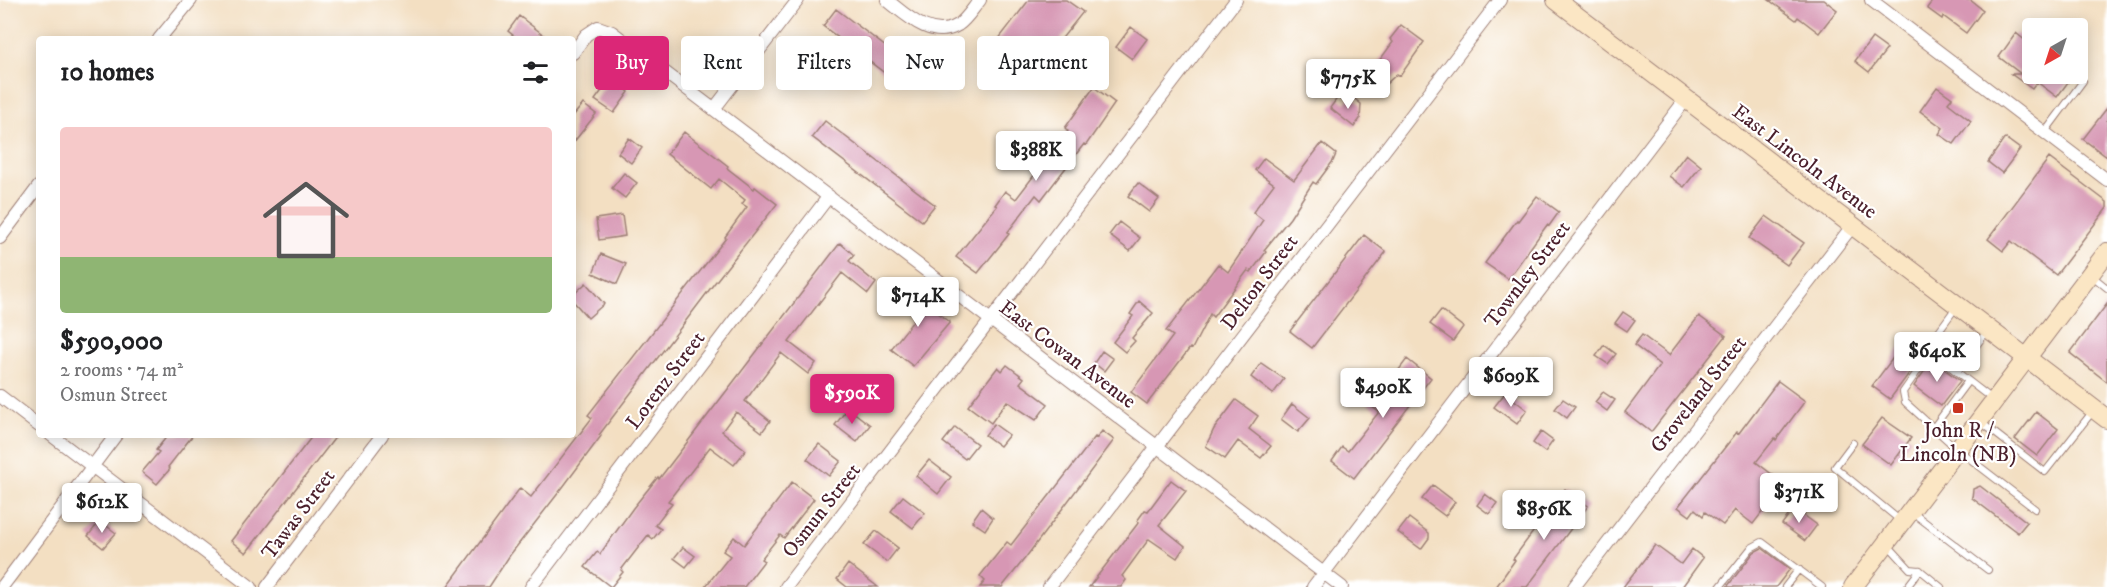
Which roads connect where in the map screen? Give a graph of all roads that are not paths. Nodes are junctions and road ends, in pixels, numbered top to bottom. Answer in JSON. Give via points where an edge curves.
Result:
{"nodes":[{"id":1,"x":191,"y":0,"type":"edge"},
{"id":2,"x":798,"y":0,"type":"edge"},
{"id":3,"x":886,"y":0,"type":"edge"},
{"id":4,"x":980,"y":0,"type":"edge"},
{"id":5,"x":1236,"y":0,"type":"edge"},
{"id":6,"x":1500,"y":0,"type":"edge"},
{"id":7,"x":1871,"y":0,"type":"edge"},
{"id":8,"x":1562,"y":2,"type":"edge"},
{"id":9,"x":161,"y":36,"type":"edge"},
{"id":10,"x":576,"y":49,"type":"edge"},
{"id":11,"x":2081,"y":84,"type":"edge"},
{"id":12,"x":1686,"y":99,"type":"junction"},
{"id":13,"x":714,"y":109,"type":"junction"},
{"id":14,"x":2046,"y":132,"type":"junction"},
{"id":15,"x":2107,"y":180,"type":"edge"},
{"id":16,"x":36,"y":190,"type":"edge"},
{"id":17,"x":830,"y":196,"type":"junction"},
{"id":18,"x":1853,"y":225,"type":"junction"},
{"id":19,"x":0,"y":238,"type":"edge"},
{"id":20,"x":2107,"y":252,"type":"edge"},
{"id":21,"x":2090,"y":274,"type":"junction"},
{"id":22,"x":2107,"y":288,"type":"edge"},
{"id":23,"x":1958,"y":305,"type":"junction"},
{"id":24,"x":992,"y":320,"type":"junction"},
{"id":25,"x":1989,"y":328,"type":"junction"},
{"id":26,"x":1931,"y":352,"type":"junction"},
{"id":27,"x":2027,"y":358,"type":"junction"},
{"id":28,"x":1957,"y":372,"type":"junction"},
{"id":29,"x":1968,"y":381,"type":"junction"},
{"id":30,"x":0,"y":396,"type":"edge"},
{"id":31,"x":1994,"y":401,"type":"junction"},
{"id":32,"x":2101,"y":414,"type":"edge"},
{"id":33,"x":1979,"y":421,"type":"junction"},
{"id":34,"x":36,"y":424,"type":"edge"},
{"id":35,"x":1933,"y":428,"type":"junction"},
{"id":36,"x":55,"y":438,"type":"edge"},
{"id":37,"x":114,"y":438,"type":"edge"},
{"id":38,"x":380,"y":438,"type":"edge"},
{"id":39,"x":1853,"y":443,"type":"dead end"},
{"id":40,"x":1157,"y":447,"type":"junction"},
{"id":41,"x":1957,"y":449,"type":"junction"},
{"id":42,"x":93,"y":466,"type":"junction"},
{"id":43,"x":2035,"y":509,"type":"dead end"},
{"id":44,"x":1906,"y":517,"type":"junction"},
{"id":45,"x":1886,"y":543,"type":"junction"},
{"id":46,"x":1799,"y":569,"type":"junction"},
{"id":47,"x":1920,"y":570,"type":"junction"},
{"id":48,"x":1989,"y":570,"type":"dead end"},
{"id":49,"x":1323,"y":573,"type":"junction"},
{"id":50,"x":2,"y":587,"type":"edge"},
{"id":51,"x":251,"y":587,"type":"edge"},
{"id":52,"x":267,"y":587,"type":"edge"},
{"id":53,"x":531,"y":587,"type":"edge"},
{"id":54,"x":786,"y":587,"type":"edge"},
{"id":55,"x":1049,"y":587,"type":"edge"},
{"id":56,"x":1312,"y":587,"type":"edge"},
{"id":57,"x":1342,"y":587,"type":"edge"},
{"id":58,"x":1574,"y":587,"type":"edge"},
{"id":59,"x":1720,"y":587,"type":"edge"},
{"id":60,"x":1785,"y":587,"type":"edge"},
{"id":61,"x":1822,"y":587,"type":"edge"},
{"id":62,"x":1853,"y":587,"type":"edge"},
{"id":63,"x":1907,"y":587,"type":"edge"},
{"id":64,"x":1941,"y":587,"type":"edge"}],
"edges":[{"from":1,"to":9,"type":"street"},
{"from":2,"to":13,"type":"street"},
{"from":3,"to":4,"type":"street","via":[[923,27],[950,29],[960,24]]},
{"from":5,"to":24,"type":"street","name":"Osmun Street"},
{"from":6,"to":40,"type":"street","name":"Delton Street"},
{"from":7,"to":14,"type":"street"},
{"from":8,"to":12,"type":"street","name":"East Lincoln Avenue"},
{"from":10,"to":13,"type":"street","via":[[592,30],[606,28]]},
{"from":11,"to":14,"type":"lane"},
{"from":12,"to":18,"type":"street","name":"East Lincoln Avenue"},
{"from":12,"to":49,"type":"street","name":"Townley Street"},
{"from":13,"to":17,"type":"street","name":"East Cowan Avenue"},
{"from":14,"to":15,"type":"street"},
{"from":16,"to":19,"type":"street"},
{"from":17,"to":24,"type":"street","name":"East Cowan Avenue"},
{"from":17,"to":53,"type":"street","name":"Lorenz Street"},
{"from":18,"to":23,"type":"street","name":"East Lincoln Avenue"},
{"from":18,"to":58,"type":"street","name":"Groveland Street"},
{"from":20,"to":21,"type":"street"},
{"from":21,"to":22,"type":"lane"},
{"from":21,"to":27,"type":"street"},
{"from":23,"to":25,"type":"street","name":"East Lincoln Avenue"},
{"from":23,"to":26,"type":"lane","via":[[1930,343]]},
{"from":24,"to":40,"type":"street","name":"East Cowan Avenue"},
{"from":24,"to":54,"type":"street","name":"Osmun Street"},
{"from":25,"to":27,"type":"street","name":"East Lincoln Avenue"},
{"from":25,"to":28,"type":"lane"},
{"from":26,"to":28,"type":"lane"},
{"from":26,"to":35,"type":"lane","via":[[1903,393],[1905,402]]},
{"from":27,"to":31,"type":"street"},
{"from":27,"to":32,"type":"street","name":"East Lincoln Avenue"},
{"from":28,"to":29,"type":"lane"},
{"from":29,"to":31,"type":"lane"},
{"from":29,"to":35,"type":"lane"},
{"from":30,"to":34,"type":"street"},
{"from":31,"to":33,"type":"street"},
{"from":32,"to":33,"type":"lane","via":[[2045,472]]},
{"from":33,"to":41,"type":"street"},
{"from":35,"to":41,"type":"lane"},
{"from":36,"to":42,"type":"street"},
{"from":37,"to":42,"type":"street"},
{"from":38,"to":52,"type":"street","name":"Tawas Street"},
{"from":39,"to":44,"type":"lane","via":[[1835,467]]},
{"from":40,"to":49,"type":"street","name":"East Cowan Avenue"},
{"from":40,"to":55,"type":"street","name":"Delton Street"},
{"from":41,"to":43,"type":"lane"},
{"from":41,"to":44,"type":"street"},
{"from":42,"to":50,"type":"street"},
{"from":42,"to":51,"type":"street"},
{"from":44,"to":45,"type":"street"},
{"from":44,"to":48,"type":"lane"},
{"from":45,"to":47,"type":"lane","via":[[1910,569]]},
{"from":45,"to":62,"type":"street"},
{"from":46,"to":59,"type":"lane","via":[[1762,542],[1751,548]]},
{"from":46,"to":60,"type":"lane"},
{"from":46,"to":61,"type":"lane"},
{"from":47,"to":63,"type":"lane"},
{"from":47,"to":64,"type":"lane"},
{"from":49,"to":56,"type":"street","name":"Townley Street"},
{"from":49,"to":57,"type":"street","name":"East Cowan Avenue"}]}
